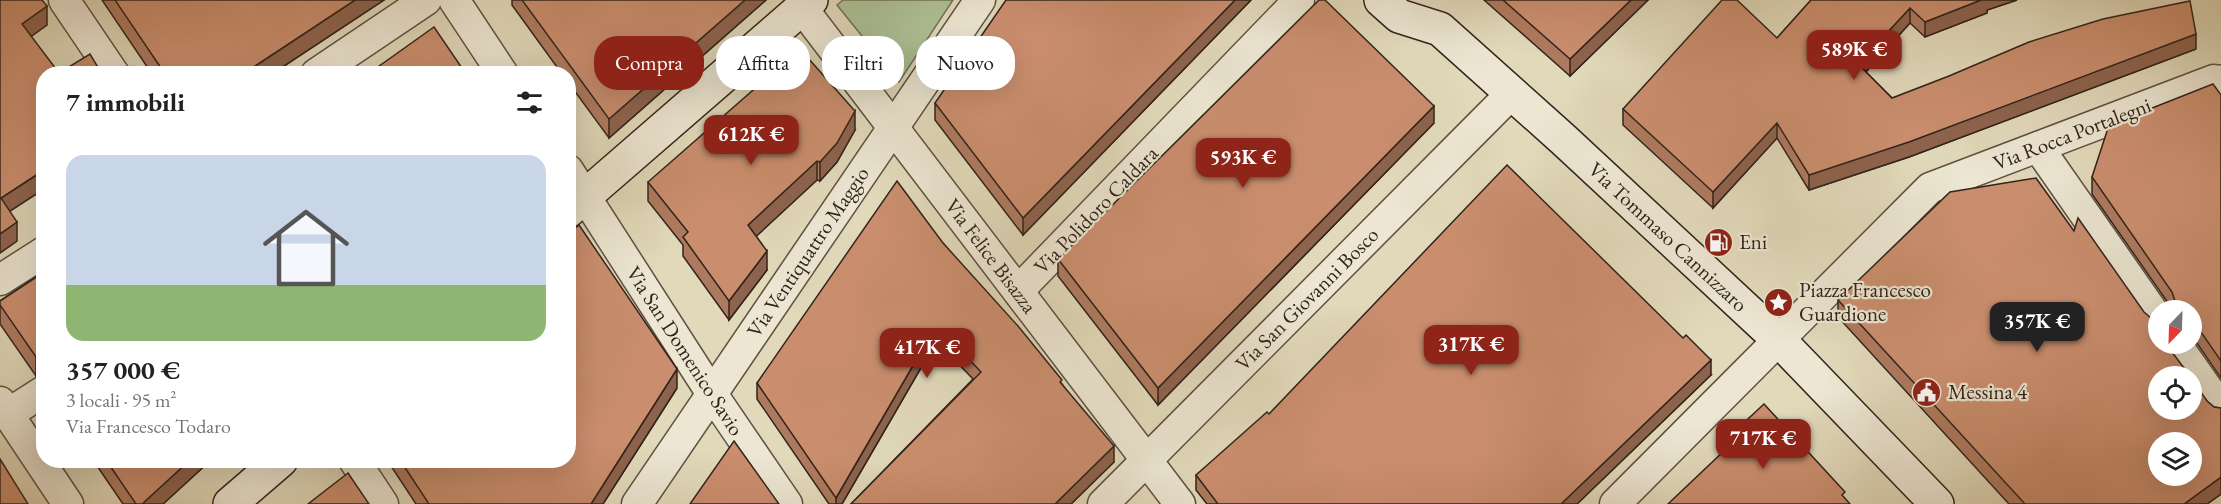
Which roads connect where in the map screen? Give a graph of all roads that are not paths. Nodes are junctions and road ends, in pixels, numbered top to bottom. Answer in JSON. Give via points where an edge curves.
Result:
{"nodes":[{"id":1,"x":64,"y":0,"type":"edge"},
{"id":2,"x":426,"y":0,"type":"edge"},
{"id":3,"x":454,"y":0,"type":"edge"},
{"id":4,"x":980,"y":0,"type":"edge"},
{"id":5,"x":1299,"y":0,"type":"edge"},
{"id":6,"x":1381,"y":0,"type":"edge"},
{"id":7,"x":1427,"y":0,"type":"edge"},
{"id":8,"x":807,"y":4,"type":"edge"},
{"id":9,"x":1440,"y":29,"type":"junction"},
{"id":10,"x":109,"y":66,"type":"edge"},
{"id":11,"x":328,"y":66,"type":"edge"},
{"id":12,"x":498,"y":66,"type":"edge"},
{"id":13,"x":2218,"y":81,"type":"edge"},
{"id":14,"x":1512,"y":93,"type":"junction"},
{"id":15,"x":893,"y":127,"type":"junction"},
{"id":16,"x":2038,"y":147,"type":"junction"},
{"id":17,"x":576,"y":190,"type":"edge"},
{"id":18,"x":576,"y":195,"type":"edge"},
{"id":19,"x":36,"y":257,"type":"edge"},
{"id":20,"x":0,"y":280,"type":"edge"},
{"id":21,"x":1018,"y":291,"type":"junction"},
{"id":22,"x":2148,"y":305,"type":"edge"},
{"id":23,"x":1779,"y":340,"type":"junction"},
{"id":24,"x":2183,"y":354,"type":"edge"},
{"id":25,"x":36,"y":394,"type":"edge"},
{"id":26,"x":712,"y":394,"type":"junction"},
{"id":27,"x":4,"y":408,"type":"edge"},
{"id":28,"x":2221,"y":408,"type":"edge"},
{"id":29,"x":36,"y":456,"type":"edge"},
{"id":30,"x":1146,"y":460,"type":"junction"},
{"id":31,"x":44,"y":468,"type":"edge"},
{"id":32,"x":272,"y":468,"type":"edge"},
{"id":33,"x":359,"y":468,"type":"edge"},
{"id":34,"x":68,"y":504,"type":"edge"},
{"id":35,"x":230,"y":504,"type":"edge"},
{"id":36,"x":382,"y":504,"type":"edge"},
{"id":37,"x":637,"y":504,"type":"edge"},
{"id":38,"x":787,"y":504,"type":"edge"},
{"id":39,"x":1103,"y":504,"type":"edge"},
{"id":40,"x":1180,"y":504,"type":"edge"},
{"id":41,"x":1615,"y":504,"type":"edge"},
{"id":42,"x":1937,"y":504,"type":"edge"}],
"edges":[{"from":1,"to":10,"type":"street"},
{"from":2,"to":11,"type":"street"},
{"from":3,"to":12,"type":"street"},
{"from":4,"to":15,"type":"street","name":"Via Ventiquattro Maggio"},
{"from":5,"to":21,"type":"street","name":"Via Polidoro Caldara"},
{"from":6,"to":9,"type":"street","name":"Via Tommaso Cannizzaro","via":[[1399,16]]},
{"from":7,"to":9,"type":"street","name":"Via Tommaso Cannizzaro"},
{"from":8,"to":15,"type":"street","name":"Via Felice Bisazza"},
{"from":8,"to":17,"type":"street"},
{"from":9,"to":14,"type":"street","name":"Via Tommaso Cannizzaro"},
{"from":13,"to":16,"type":"street","name":"Via Rocca Portalegni"},
{"from":14,"to":23,"type":"street","name":"Via Tommaso Cannizzaro"},
{"from":14,"to":30,"type":"street","name":"Via San Giovanni Bosco"},
{"from":15,"to":21,"type":"street","name":"Via Felice Bisazza"},
{"from":15,"to":26,"type":"street","name":"Via Ventiquattro Maggio"},
{"from":16,"to":22,"type":"street"},
{"from":16,"to":23,"type":"street","name":"Via Rocca Portalegni","via":[[1930,188]]},
{"from":18,"to":26,"type":"street","name":"Via San Domenico Savio"},
{"from":19,"to":20,"type":"street"},
{"from":21,"to":30,"type":"street","name":"Via Felice Bisazza"},
{"from":23,"to":41,"type":"street"},
{"from":23,"to":42,"type":"street","name":"Via Tommaso Cannizzaro"},
{"from":24,"to":28,"type":"street"},
{"from":25,"to":27,"type":"street"},
{"from":26,"to":37,"type":"street","name":"Via Ventiquattro Maggio"},
{"from":26,"to":38,"type":"street","name":"Via San Domenico Savio"},
{"from":27,"to":29,"type":"street"},
{"from":30,"to":39,"type":"street","name":"Via San Giovanni Bosco"},
{"from":30,"to":40,"type":"street","name":"Via Felice Bisazza"},
{"from":31,"to":34,"type":"street"},
{"from":32,"to":35,"type":"street"},
{"from":33,"to":36,"type":"street"}]}
